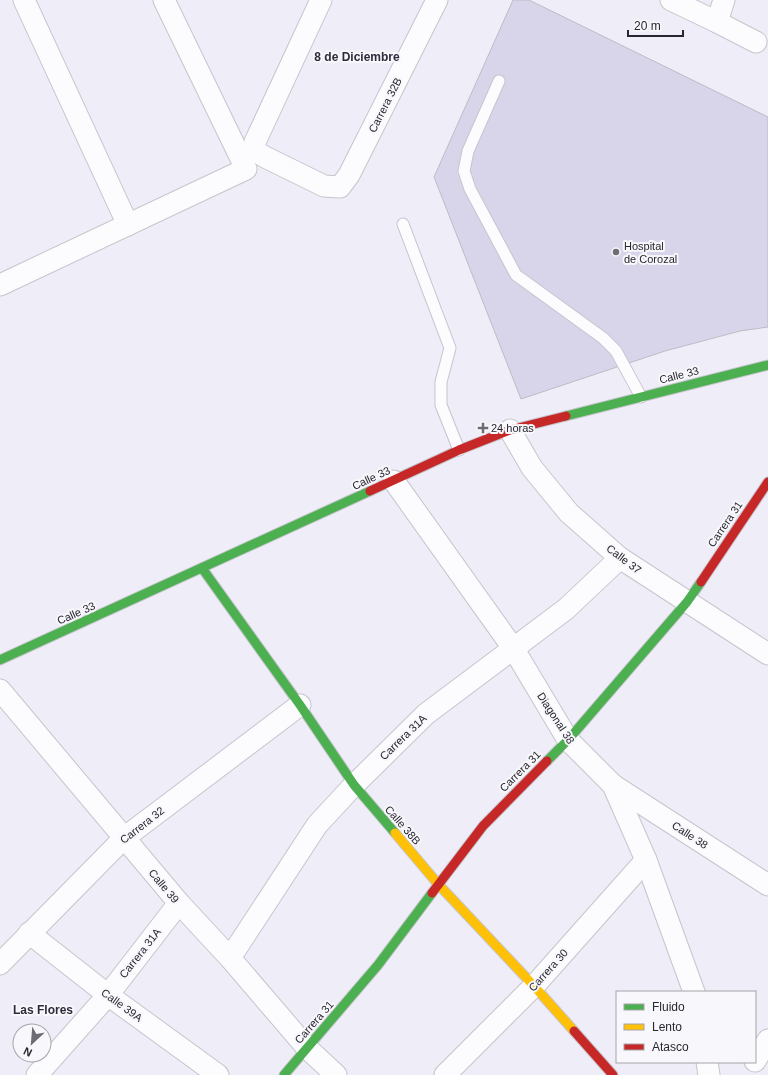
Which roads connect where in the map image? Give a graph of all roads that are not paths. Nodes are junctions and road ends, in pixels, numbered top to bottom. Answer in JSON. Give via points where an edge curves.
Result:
{"nodes":[{"id":1,"x":24,"y":0,"type":"edge"},
{"id":2,"x":164,"y":0,"type":"edge"},
{"id":3,"x":321,"y":0,"type":"edge"},
{"id":4,"x":437,"y":0,"type":"edge"},
{"id":5,"x":671,"y":0,"type":"edge"},
{"id":6,"x":724,"y":0,"type":"edge"},
{"id":7,"x":717,"y":22,"type":"junction"},
{"id":8,"x":756,"y":42,"type":"dead end"},
{"id":9,"x":499,"y":81,"type":"dead end"},
{"id":10,"x":403,"y":224,"type":"dead end"},
{"id":11,"x":128,"y":225,"type":"junction"},
{"id":12,"x":0,"y":285,"type":"edge"},
{"id":13,"x":768,"y":365,"type":"edge"},
{"id":14,"x":641,"y":397,"type":"junction"},
{"id":15,"x":510,"y":430,"type":"junction"},
{"id":16,"x":460,"y":450,"type":"junction"},
{"id":17,"x":394,"y":481,"type":"junction"},
{"id":18,"x":768,"y":482,"type":"edge"},
{"id":19,"x":620,"y":558,"type":"junction"},
{"id":20,"x":202,"y":568,"type":"junction"},
{"id":21,"x":687,"y":602,"type":"junction"},
{"id":22,"x":513,"y":648,"type":"junction"},
{"id":23,"x":768,"y":654,"type":"edge"},
{"id":24,"x":0,"y":660,"type":"edge"},
{"id":25,"x":0,"y":690,"type":"edge"},
{"id":26,"x":300,"y":705,"type":"junction"},
{"id":27,"x":568,"y":740,"type":"junction"},
{"id":28,"x":354,"y":785,"type":"junction"},
{"id":29,"x":613,"y":785,"type":"junction"},
{"id":30,"x":124,"y":838,"type":"junction"},
{"id":31,"x":646,"y":860,"type":"junction"},
{"id":32,"x":438,"y":884,"type":"junction"},
{"id":33,"x":768,"y":885,"type":"edge"},
{"id":34,"x":179,"y":903,"type":"junction"},
{"id":35,"x":29,"y":933,"type":"junction"},
{"id":36,"x":230,"y":958,"type":"junction"},
{"id":37,"x":0,"y":964,"type":"edge"},
{"id":38,"x":534,"y":986,"type":"junction"},
{"id":39,"x":694,"y":991,"type":"edge"},
{"id":40,"x":108,"y":995,"type":"junction"},
{"id":41,"x":768,"y":1040,"type":"edge"},
{"id":42,"x":307,"y":1048,"type":"junction"},
{"id":43,"x":756,"y":1060,"type":"edge"},
{"id":44,"x":707,"y":1063,"type":"edge"},
{"id":45,"x":754,"y":1063,"type":"edge"},
{"id":46,"x":37,"y":1075,"type":"edge"},
{"id":47,"x":218,"y":1075,"type":"edge"},
{"id":48,"x":284,"y":1075,"type":"edge"},
{"id":49,"x":336,"y":1075,"type":"edge"},
{"id":50,"x":445,"y":1075,"type":"edge"},
{"id":51,"x":613,"y":1075,"type":"edge"},
{"id":52,"x":709,"y":1075,"type":"edge"},
{"id":53,"x":746,"y":1075,"type":"edge"}],
"edges":[{"from":1,"to":11,"type":"street"},
{"from":2,"to":11,"type":"street","via":[[246,169]]},
{"from":3,"to":4,"type":"street","name":"Carrera 32B","via":[[255,142],[255,151],[324,186],[340,187],[349,175]]},
{"from":5,"to":7,"type":"street"},
{"from":6,"to":7,"type":"street"},
{"from":7,"to":8,"type":"street"},
{"from":9,"to":14,"type":"lane","via":[[468,151],[464,171],[470,188],[516,275],[603,338],[616,351]]},
{"from":10,"to":16,"type":"lane","via":[[450,348],[441,382],[441,405]]},
{"from":11,"to":12,"type":"street"},
{"from":13,"to":14,"type":"street","name":"Calle 33"},
{"from":14,"to":15,"type":"street","name":"Calle 33"},
{"from":15,"to":16,"type":"street","name":"Calle 33"},
{"from":15,"to":19,"type":"street","name":"Calle 37","via":[[532,468],[569,513]]},
{"from":16,"to":17,"type":"street","name":"Calle 33"},
{"from":17,"to":20,"type":"street","name":"Calle 33"},
{"from":17,"to":22,"type":"street","name":"Diagonal 38"},
{"from":18,"to":21,"type":"street","name":"Carrera 31"},
{"from":19,"to":21,"type":"street","name":"Calle 37"},
{"from":19,"to":22,"type":"street","name":"Carrera 31A","via":[[566,609]]},
{"from":20,"to":24,"type":"street","name":"Calle 33"},
{"from":20,"to":26,"type":"street","name":"Calle 38B"},
{"from":21,"to":23,"type":"street","name":"Calle 37"},
{"from":21,"to":27,"type":"street","name":"Carrera 31"},
{"from":22,"to":27,"type":"street","name":"Diagonal 38"},
{"from":22,"to":28,"type":"street","name":"Carrera 31A","via":[[426,714]]},
{"from":25,"to":30,"type":"street","name":"Calle 39"},
{"from":26,"to":28,"type":"street","name":"Calle 38B"},
{"from":26,"to":30,"type":"street","name":"Carrera 32"},
{"from":27,"to":29,"type":"street","name":"Diagonal 38"},
{"from":27,"to":32,"type":"street","name":"Carrera 31","via":[[483,826]]},
{"from":28,"to":32,"type":"street","name":"Calle 38B"},
{"from":28,"to":36,"type":"street","name":"Carrera 31A","via":[[317,825]]},
{"from":29,"to":31,"type":"street","name":"Diagonal 38"},
{"from":29,"to":33,"type":"street","name":"Calle 38"},
{"from":30,"to":34,"type":"street","name":"Calle 39"},
{"from":30,"to":35,"type":"street","name":"Carrera 32"},
{"from":31,"to":38,"type":"street","name":"Carrera 30"},
{"from":31,"to":39,"type":"street","name":"Diagonal 38"},
{"from":32,"to":38,"type":"street","name":"Calle 38B"},
{"from":32,"to":42,"type":"street","name":"Carrera 31","via":[[378,965]]},
{"from":34,"to":36,"type":"street","name":"Calle 39"},
{"from":34,"to":40,"type":"street","name":"Carrera 31A"},
{"from":35,"to":37,"type":"street","name":"Carrera 32"},
{"from":35,"to":40,"type":"street","name":"Calle 39A"},
{"from":36,"to":42,"type":"street","name":"Calle 39"},
{"from":38,"to":50,"type":"street","name":"Carrera 30"},
{"from":38,"to":51,"type":"street","name":"Calle 38B"},
{"from":40,"to":46,"type":"street","name":"Carrera 31A"},
{"from":40,"to":47,"type":"street","name":"Calle 39A"},
{"from":41,"to":43,"type":"street"},
{"from":42,"to":48,"type":"street","name":"Carrera 31"},
{"from":42,"to":49,"type":"street","name":"Calle 39"},
{"from":44,"to":52,"type":"street"},
{"from":45,"to":53,"type":"street"}]}
